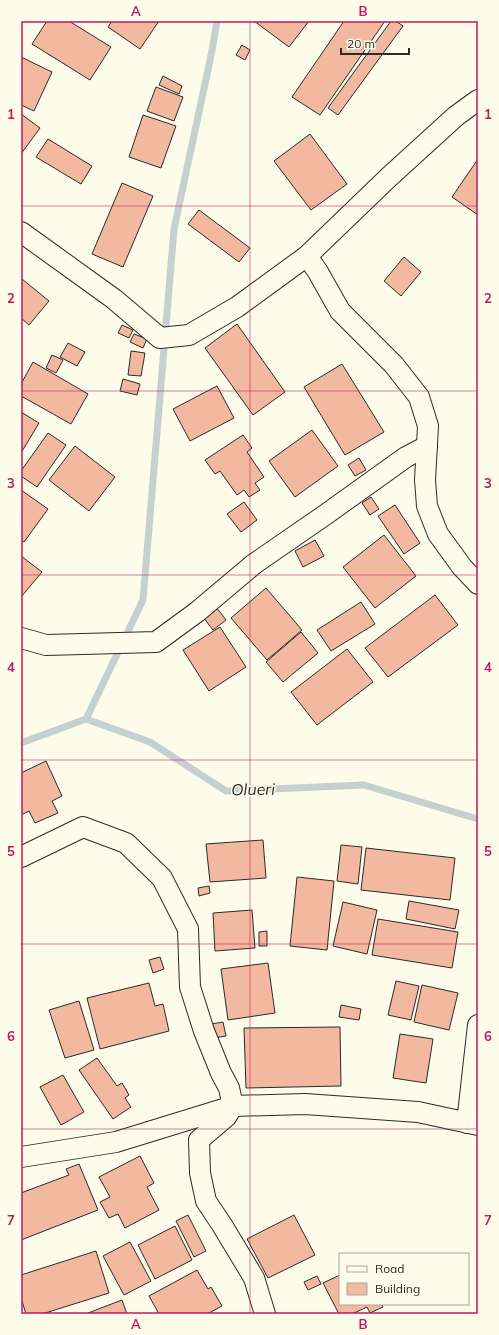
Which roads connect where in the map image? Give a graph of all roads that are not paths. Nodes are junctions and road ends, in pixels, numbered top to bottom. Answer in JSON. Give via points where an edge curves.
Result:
{"nodes":[{"id":1,"x":478,"y":100,"type":"edge"},
{"id":2,"x":21,"y":232,"type":"edge"},
{"id":3,"x":307,"y":256,"type":"junction"},
{"id":4,"x":427,"y":446,"type":"junction"},
{"id":5,"x":478,"y":584,"type":"edge"},
{"id":6,"x":21,"y":638,"type":"edge"},
{"id":7,"x":21,"y":857,"type":"edge"},
{"id":8,"x":478,"y":1025,"type":"edge"},
{"id":9,"x":233,"y":1106,"type":"junction"},
{"id":10,"x":473,"y":1124,"type":"edge"},
{"id":11,"x":21,"y":1157,"type":"edge"},
{"id":12,"x":264,"y":1314,"type":"edge"}],
"edges":[{"from":1,"to":3,"type":"street","via":[[456,116],[389,177]]},
{"from":2,"to":3,"type":"street","via":[[114,299],[160,338],[189,335],[237,307]]},
{"from":3,"to":4,"type":"street","via":[[340,311],[394,365],[419,397],[428,426]]},
{"from":4,"to":5,"type":"street","via":[[427,506],[438,534]]},
{"from":4,"to":6,"type":"street","via":[[406,457],[254,564],[197,612],[156,642],[46,645]]},
{"from":7,"to":9,"type":"street","via":[[83,827],[126,843],[162,878],[188,929],[190,987],[220,1073],[229,1088]]},
{"from":8,"to":10,"type":"street"},
{"from":9,"to":10,"type":"street","via":[[313,1104],[418,1112]]},
{"from":9,"to":11,"type":"street","via":[[116,1142]]},
{"from":9,"to":12,"type":"street","via":[[226,1117],[200,1140],[200,1173],[206,1201],[254,1278]]}]}
